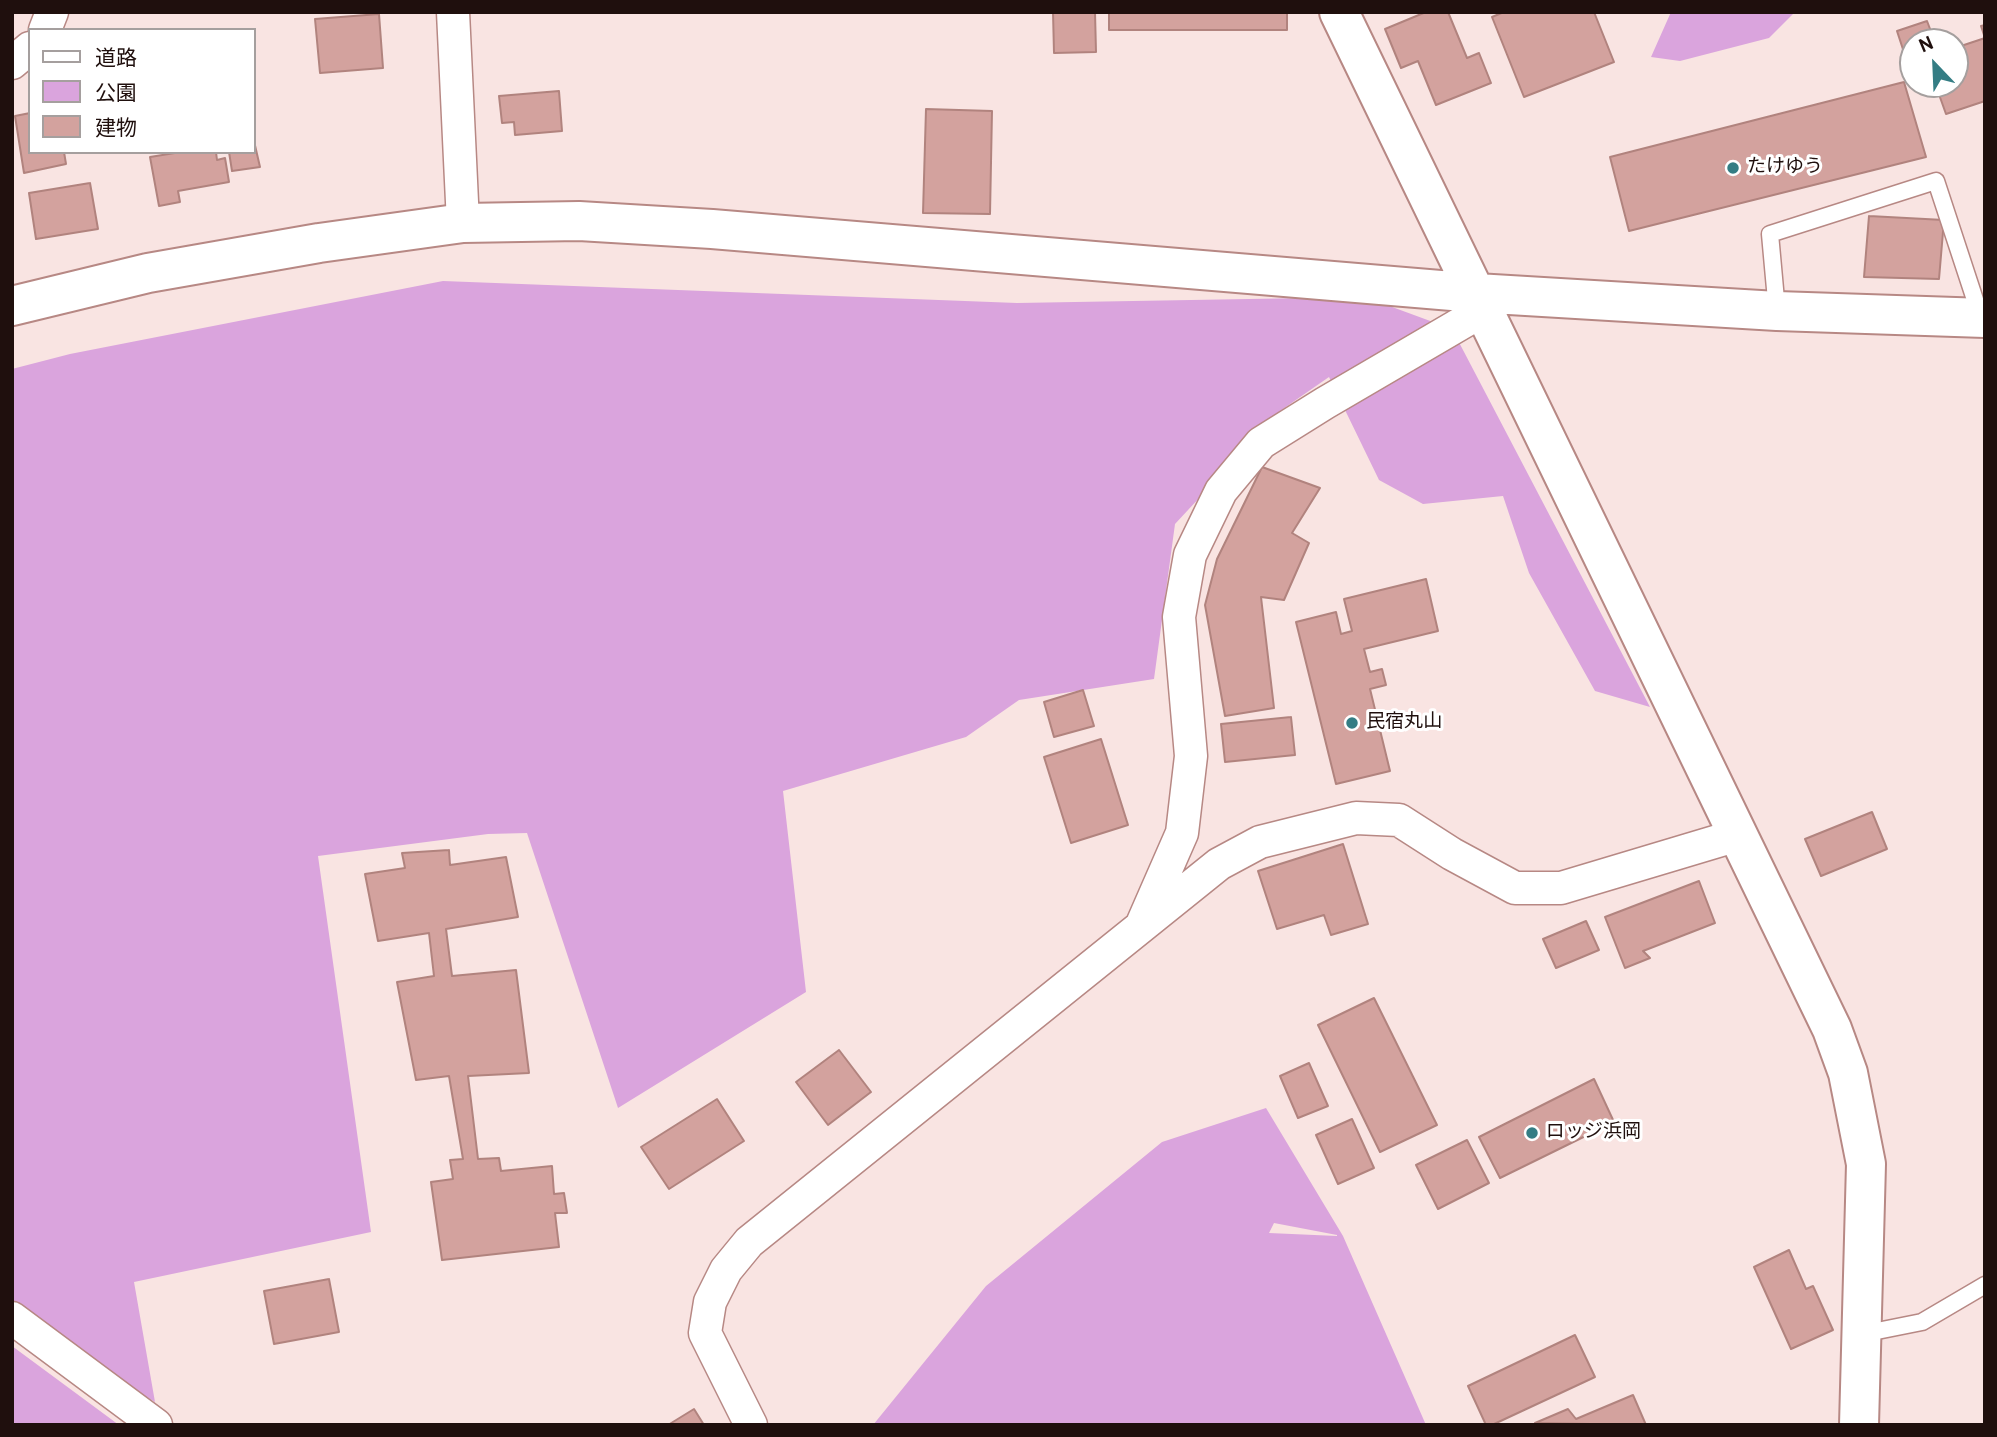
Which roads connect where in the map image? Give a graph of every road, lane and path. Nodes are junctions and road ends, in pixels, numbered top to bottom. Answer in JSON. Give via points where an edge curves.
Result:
{"nodes":[{"id":1,"x":453,"y":12,"type":"edge"},
{"id":2,"x":1339,"y":12,"type":"edge"},
{"id":3,"x":28,"y":50,"type":"edge"},
{"id":4,"x":12,"y":63,"type":"edge"},
{"id":5,"x":463,"y":223,"type":"junction"},
{"id":6,"x":1480,"y":301,"type":"junction"},
{"id":7,"x":12,"y":306,"type":"edge"},
{"id":8,"x":1777,"y":311,"type":"junction"},
{"id":9,"x":1983,"y":318,"type":"edge"},
{"id":10,"x":1738,"y":835,"type":"junction"},
{"id":11,"x":1141,"y":927,"type":"junction"},
{"id":12,"x":1985,"y":1285,"type":"edge"},
{"id":13,"x":12,"y":1318,"type":"edge"},
{"id":14,"x":1862,"y":1334,"type":"junction"},
{"id":15,"x":156,"y":1425,"type":"edge"},
{"id":16,"x":751,"y":1425,"type":"edge"},
{"id":17,"x":1859,"y":1425,"type":"edge"}],
"edges":[{"from":1,"to":5,"type":"street"},
{"from":2,"to":6,"type":"street"},
{"from":3,"to":4,"type":"street"},
{"from":5,"to":6,"type":"street","via":[[579,221],[712,229]]},
{"from":5,"to":7,"type":"street","via":[[148,273]]},
{"from":6,"to":8,"type":"street"},
{"from":6,"to":10,"type":"street"},
{"from":6,"to":11,"type":"street","via":[[1261,443],[1221,491],[1190,555],[1180,617],[1191,756],[1182,833]]},
{"from":8,"to":9,"type":"street"},
{"from":8,"to":9,"type":"lane","via":[[1770,234],[1936,181]]},
{"from":10,"to":11,"type":"street","via":[[1561,888],[1515,888],[1399,820],[1356,818],[1260,842],[1219,864]]},
{"from":10,"to":14,"type":"street","via":[[1832,1029],[1848,1073],[1866,1164]]},
{"from":11,"to":16,"type":"street","via":[[750,1242],[726,1270],[710,1302],[705,1333]]},
{"from":12,"to":14,"type":"lane","via":[[1922,1322]]},
{"from":13,"to":15,"type":"street"},
{"from":14,"to":17,"type":"street"}]}
